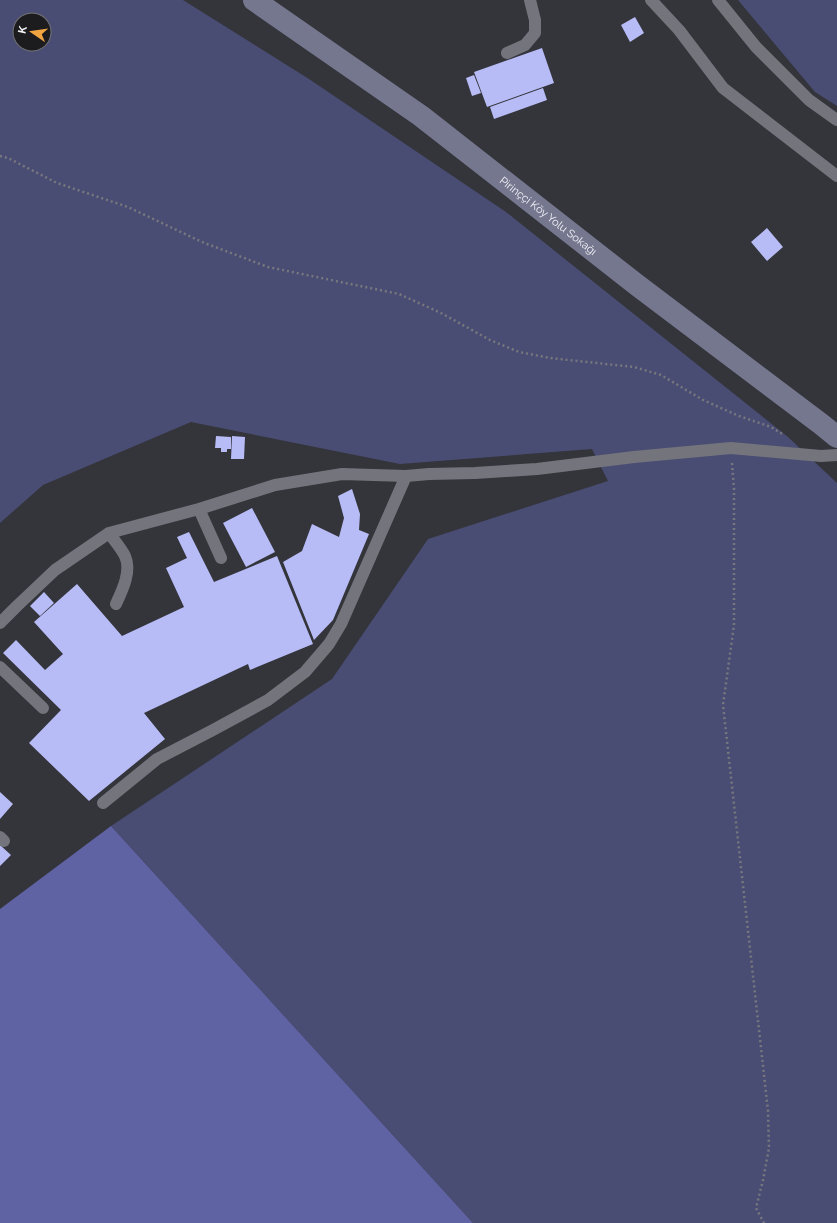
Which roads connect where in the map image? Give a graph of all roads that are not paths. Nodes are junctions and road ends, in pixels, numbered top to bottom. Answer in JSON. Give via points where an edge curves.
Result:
{"nodes":[{"id":1,"x":254,"y":0,"type":"edge"},
{"id":2,"x":530,"y":0,"type":"edge"},
{"id":3,"x":651,"y":0,"type":"edge"},
{"id":4,"x":718,"y":0,"type":"edge"},
{"id":5,"x":507,"y":52,"type":"dead end"},
{"id":6,"x":837,"y":120,"type":"edge"},
{"id":7,"x":837,"y":176,"type":"edge"},
{"id":8,"x":837,"y":437,"type":"edge"},
{"id":9,"x":837,"y":455,"type":"edge"},
{"id":10,"x":406,"y":476,"type":"junction"},
{"id":11,"x":199,"y":509,"type":"junction"},
{"id":12,"x":109,"y":533,"type":"junction"},
{"id":13,"x":221,"y":558,"type":"dead end"},
{"id":14,"x":116,"y":604,"type":"dead end"},
{"id":15,"x":0,"y":623,"type":"edge"},
{"id":16,"x":0,"y":667,"type":"edge"},
{"id":17,"x":43,"y":708,"type":"dead end"},
{"id":18,"x":103,"y":803,"type":"dead end"}],
"edges":[{"from":1,"to":8,"type":"main road","name":"Pirinççi Köy Yolu Sokağı","via":[[421,116]]},
{"from":2,"to":5,"type":"lane","via":[[535,20],[534,33],[525,45]]},
{"from":3,"to":7,"type":"lane","via":[[679,30],[723,88]]},
{"from":4,"to":6,"type":"lane","via":[[756,48],[809,100]]},
{"from":9,"to":10,"type":"lane","via":[[820,456],[731,448],[537,469]]},
{"from":10,"to":11,"type":"lane","via":[[342,474],[275,485]]},
{"from":10,"to":18,"type":"lane","via":[[341,624],[329,644],[305,672],[268,700],[157,759]]},
{"from":11,"to":12,"type":"lane"},
{"from":11,"to":13,"type":"lane"},
{"from":12,"to":14,"type":"lane","via":[[125,557],[127,568],[126,580]]},
{"from":12,"to":15,"type":"lane","via":[[55,570]]},
{"from":16,"to":17,"type":"lane"}]}
